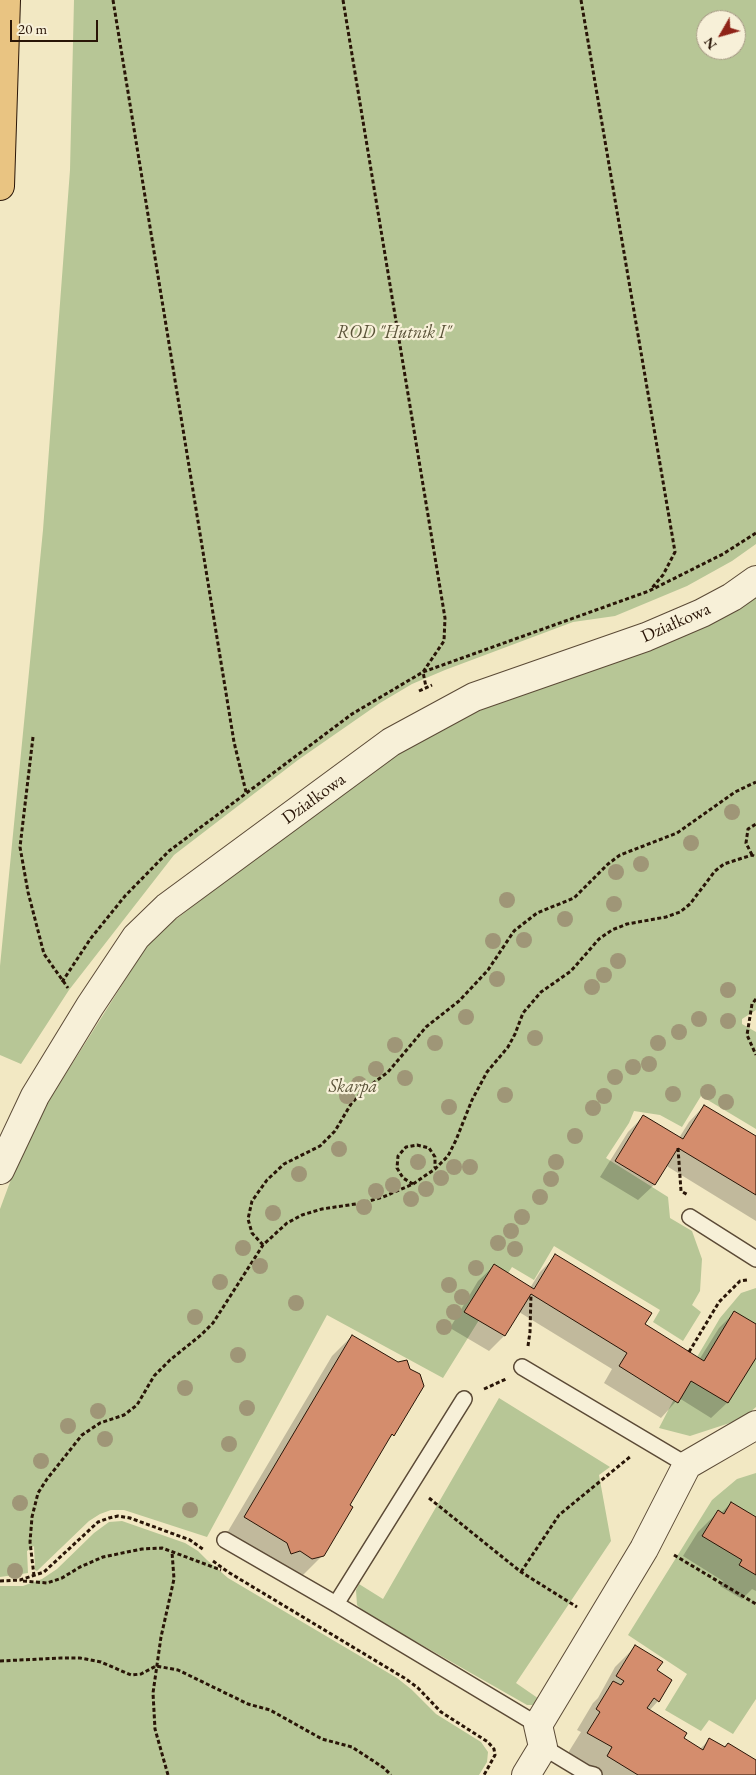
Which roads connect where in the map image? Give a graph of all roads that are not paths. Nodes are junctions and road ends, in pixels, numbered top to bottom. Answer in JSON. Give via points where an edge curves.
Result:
{"nodes":[{"id":1,"x":6,"y":0,"type":"edge"},
{"id":2,"x":0,"y":186,"type":"edge"},
{"id":3,"x":756,"y":580,"type":"edge"},
{"id":4,"x":0,"y":1170,"type":"edge"},
{"id":5,"x":690,"y":1216,"type":"dead end"},
{"id":6,"x":756,"y":1259,"type":"edge"},
{"id":7,"x":522,"y":1367,"type":"road end"},
{"id":8,"x":464,"y":1398,"type":"road end"},
{"id":9,"x":756,"y":1425,"type":"edge"},
{"id":10,"x":687,"y":1465,"type":"junction"},
{"id":11,"x":225,"y":1540,"type":"dead end"},
{"id":12,"x":336,"y":1604,"type":"junction"},
{"id":13,"x":540,"y":1736,"type":"junction"},
{"id":14,"x":526,"y":1775,"type":"edge"},
{"id":15,"x":594,"y":1775,"type":"edge"}],
"edges":[{"from":1,"to":2,"type":"main road"},
{"from":3,"to":4,"type":"street","name":"Działkowa","via":[[702,613],[646,637],[474,697],[391,742],[167,908],[136,937],[90,1006],[35,1096]]},
{"from":5,"to":6,"type":"lane"},
{"from":7,"to":10,"type":"lane"},
{"from":8,"to":12,"type":"lane"},
{"from":9,"to":10,"type":"street"},
{"from":10,"to":13,"type":"street"},
{"from":11,"to":12,"type":"lane"},
{"from":12,"to":13,"type":"lane"},
{"from":13,"to":14,"type":"street"},
{"from":13,"to":15,"type":"lane","via":[[586,1773]]}]}
